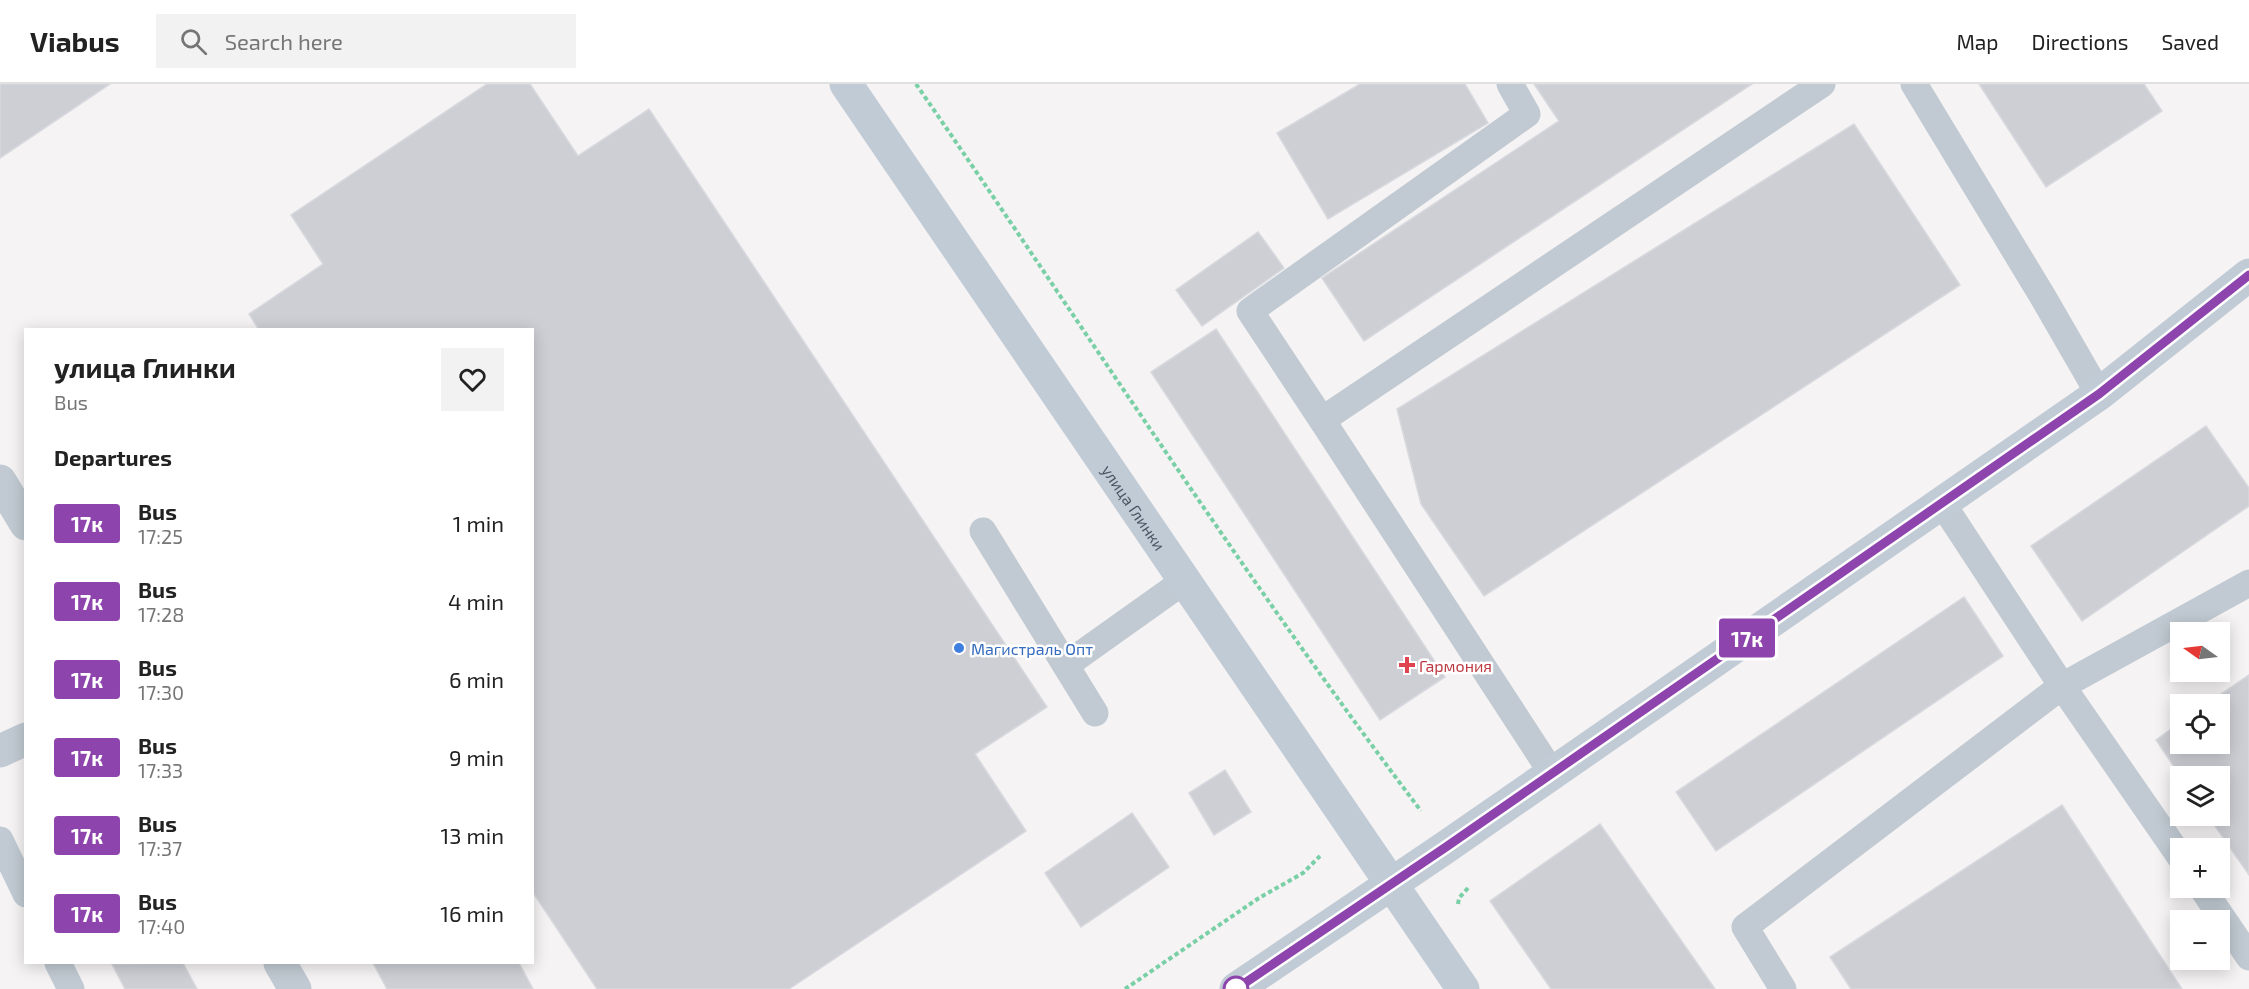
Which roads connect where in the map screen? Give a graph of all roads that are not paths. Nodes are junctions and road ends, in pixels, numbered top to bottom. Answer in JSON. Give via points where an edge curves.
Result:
{"nodes":[{"id":1,"x":846,"y":84,"type":"edge"},
{"id":2,"x":1510,"y":84,"type":"edge"},
{"id":3,"x":1822,"y":84,"type":"edge"},
{"id":4,"x":1914,"y":84,"type":"edge"},
{"id":5,"x":2249,"y":275,"type":"edge"},
{"id":6,"x":2099,"y":394,"type":"junction"},
{"id":7,"x":1322,"y":420,"type":"junction"},
{"id":8,"x":0,"y":481,"type":"edge"},
{"id":9,"x":1942,"y":503,"type":"junction"},
{"id":10,"x":24,"y":521,"type":"edge"},
{"id":11,"x":982,"y":531,"type":"dead end"},
{"id":12,"x":1184,"y":581,"type":"junction"},
{"id":13,"x":2249,"y":583,"type":"edge"},
{"id":14,"x":1066,"y":665,"type":"junction"},
{"id":15,"x":2062,"y":686,"type":"junction"},
{"id":16,"x":1095,"y":713,"type":"dead end"},
{"id":17,"x":24,"y":740,"type":"edge"},
{"id":18,"x":0,"y":751,"type":"edge"},
{"id":19,"x":1552,"y":773,"type":"junction"},
{"id":20,"x":0,"y":840,"type":"edge"},
{"id":21,"x":2170,"y":842,"type":"edge"},
{"id":22,"x":1390,"y":884,"type":"junction"},
{"id":23,"x":24,"y":890,"type":"edge"},
{"id":24,"x":2209,"y":898,"type":"edge"},
{"id":25,"x":2249,"y":957,"type":"edge"},
{"id":26,"x":58,"y":964,"type":"edge"},
{"id":27,"x":281,"y":964,"type":"edge"},
{"id":28,"x":70,"y":989,"type":"edge"},
{"id":29,"x":295,"y":989,"type":"edge"},
{"id":30,"x":1236,"y":989,"type":"edge"},
{"id":31,"x":1463,"y":989,"type":"edge"},
{"id":32,"x":1783,"y":989,"type":"edge"}],
"edges":[{"from":1,"to":12,"type":"main road","name":"улица Глинки"},
{"from":2,"to":7,"type":"lane","via":[[1527,114],[1250,311]]},
{"from":3,"to":7,"type":"lane"},
{"from":4,"to":6,"type":"lane"},
{"from":5,"to":6,"type":"main road"},
{"from":6,"to":9,"type":"main road"},
{"from":7,"to":19,"type":"lane"},
{"from":8,"to":10,"type":"street"},
{"from":9,"to":15,"type":"lane"},
{"from":9,"to":19,"type":"main road"},
{"from":11,"to":14,"type":"lane"},
{"from":12,"to":14,"type":"lane"},
{"from":12,"to":22,"type":"main road","name":"улица Глинки"},
{"from":13,"to":15,"type":"lane"},
{"from":14,"to":16,"type":"lane"},
{"from":15,"to":21,"type":"lane"},
{"from":15,"to":32,"type":"lane","via":[[1745,927]]},
{"from":17,"to":18,"type":"street"},
{"from":19,"to":22,"type":"main road"},
{"from":20,"to":23,"type":"lane"},
{"from":22,"to":30,"type":"main road"},
{"from":22,"to":31,"type":"main road","name":"улица Глинки"},
{"from":24,"to":25,"type":"lane"},
{"from":26,"to":28,"type":"lane"},
{"from":27,"to":29,"type":"street"}]}
